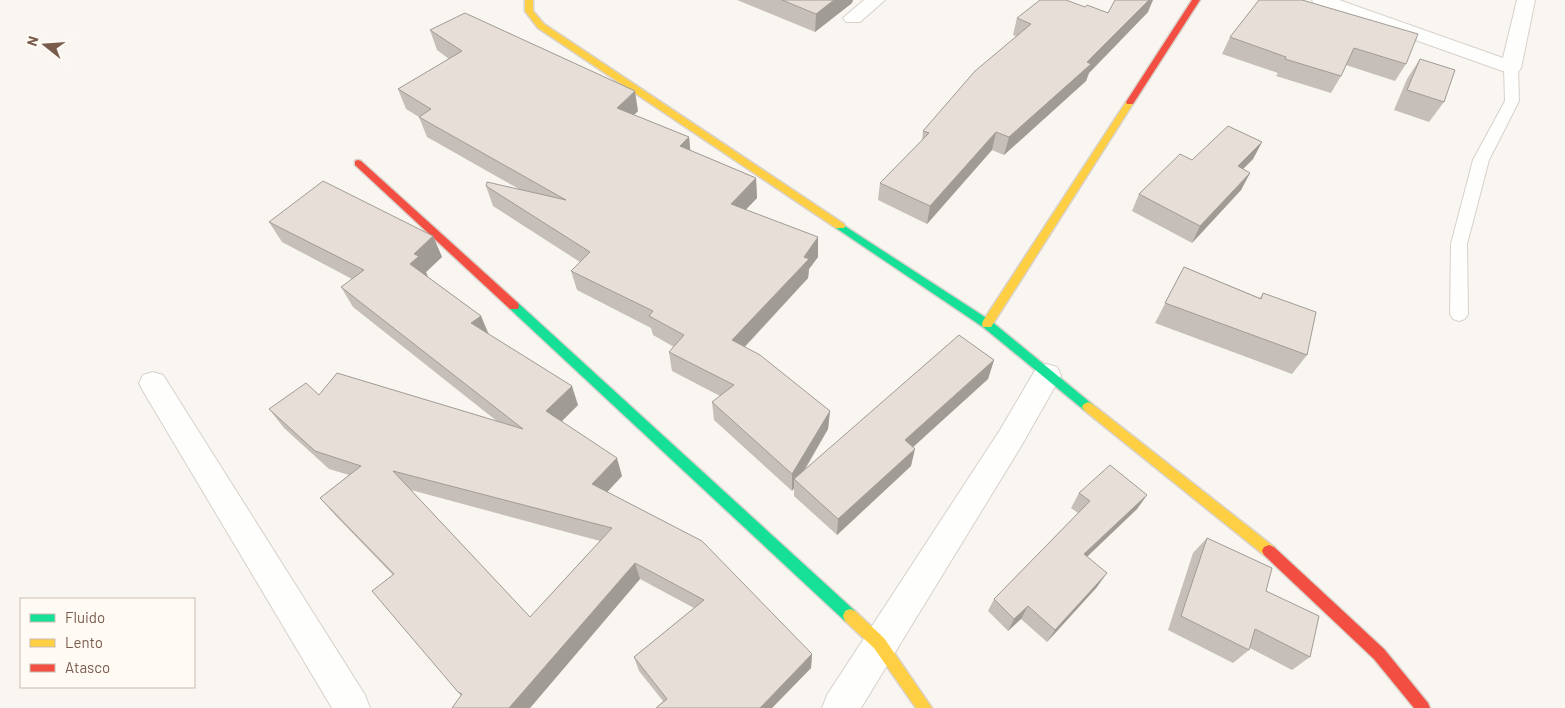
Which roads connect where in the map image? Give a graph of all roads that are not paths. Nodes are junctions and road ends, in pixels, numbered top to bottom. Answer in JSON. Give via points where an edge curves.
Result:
{"nodes":[{"id":1,"x":529,"y":0,"type":"edge"},
{"id":2,"x":876,"y":0,"type":"edge"},
{"id":3,"x":1196,"y":0,"type":"edge"},
{"id":4,"x":1321,"y":0,"type":"edge"},
{"id":5,"x":1526,"y":0,"type":"edge"},
{"id":6,"x":853,"y":18,"type":"dead end"},
{"id":7,"x":1511,"y":68,"type":"junction"},
{"id":8,"x":358,"y":163,"type":"dead end"},
{"id":9,"x":1459,"y":314,"type":"dead end"},
{"id":10,"x":986,"y":324,"type":"junction"},
{"id":11,"x":1047,"y":375,"type":"junction"},
{"id":12,"x":153,"y":383,"type":"dead end"},
{"id":13,"x":879,"y":643,"type":"junction"},
{"id":14,"x":352,"y":708,"type":"edge"},
{"id":15,"x":840,"y":708,"type":"edge"},
{"id":16,"x":925,"y":708,"type":"edge"},
{"id":17,"x":1423,"y":708,"type":"edge"}],
"edges":[{"from":1,"to":10,"type":"street","via":[[529,11],[541,26]]},
{"from":2,"to":6,"type":"street"},
{"from":3,"to":10,"type":"street"},
{"from":4,"to":7,"type":"street"},
{"from":5,"to":7,"type":"street"},
{"from":7,"to":9,"type":"lane","via":[[1512,101],[1481,160],[1459,244]]},
{"from":8,"to":13,"type":"street"},
{"from":10,"to":11,"type":"street"},
{"from":11,"to":13,"type":"street","via":[[1010,439]]},
{"from":11,"to":17,"type":"street","via":[[1264,546],[1379,654]]},
{"from":12,"to":14,"type":"street"},
{"from":13,"to":15,"type":"street"},
{"from":13,"to":16,"type":"street"}]}
